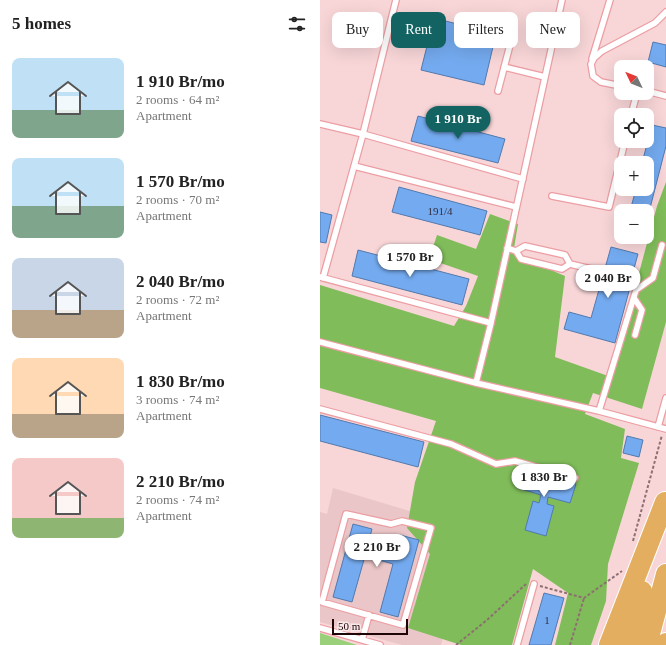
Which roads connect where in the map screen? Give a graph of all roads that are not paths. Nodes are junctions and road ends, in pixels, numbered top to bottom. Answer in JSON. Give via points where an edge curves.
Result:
{"nodes":[{"id":1,"x":396,"y":0,"type":"edge"},
{"id":2,"x":562,"y":0,"type":"edge"},
{"id":3,"x":610,"y":0,"type":"edge"},
{"id":4,"x":666,"y":12,"type":"edge"},
{"id":5,"x":509,"y":48,"type":"edge"},
{"id":6,"x":591,"y":64,"type":"junction"},
{"id":7,"x":504,"y":67,"type":"junction"},
{"id":8,"x":545,"y":77,"type":"junction"},
{"id":9,"x":614,"y":85,"type":"edge"},
{"id":10,"x":498,"y":92,"type":"dead end"},
{"id":11,"x":654,"y":93,"type":"edge"},
{"id":12,"x":666,"y":96,"type":"edge"},
{"id":13,"x":320,"y":124,"type":"edge"},
{"id":14,"x":363,"y":134,"type":"junction"},
{"id":15,"x":623,"y":148,"type":"edge"},
{"id":16,"x":354,"y":166,"type":"junction"},
{"id":17,"x":523,"y":179,"type":"junction"},
{"id":18,"x":552,"y":196,"type":"dead end"},
{"id":19,"x":516,"y":208,"type":"junction"},
{"id":20,"x":662,"y":244,"type":"dead end"},
{"id":21,"x":507,"y":248,"type":"junction"},
{"id":22,"x":516,"y":251,"type":"junction"},
{"id":23,"x":570,"y":264,"type":"junction"},
{"id":24,"x":592,"y":269,"type":"dead end"},
{"id":25,"x":322,"y":277,"type":"edge"},
{"id":26,"x":634,"y":298,"type":"junction"},
{"id":27,"x":491,"y":323,"type":"junction"},
{"id":28,"x":635,"y":335,"type":"dead end"},
{"id":29,"x":320,"y":342,"type":"edge"},
{"id":30,"x":476,"y":383,"type":"junction"},
{"id":31,"x":666,"y":398,"type":"edge"},
{"id":32,"x":320,"y":409,"type":"edge"},
{"id":33,"x":599,"y":411,"type":"junction"},
{"id":34,"x":663,"y":428,"type":"edge"},
{"id":35,"x":575,"y":478,"type":"dead end"},
{"id":36,"x":666,"y":501,"type":"edge"},
{"id":37,"x":666,"y":574,"type":"edge"},
{"id":38,"x":534,"y":584,"type":"dead end"},
{"id":39,"x":369,"y":615,"type":"junction"},
{"id":40,"x":320,"y":628,"type":"edge"},
{"id":41,"x":362,"y":640,"type":"junction"},
{"id":42,"x":380,"y":645,"type":"edge"},
{"id":43,"x":518,"y":645,"type":"edge"},
{"id":44,"x":609,"y":645,"type":"edge"},
{"id":45,"x":627,"y":645,"type":"edge"},
{"id":46,"x":647,"y":645,"type":"edge"}],
"edges":[{"from":1,"to":14,"type":"lane"},
{"from":2,"to":8,"type":"lane"},
{"from":3,"to":6,"type":"lane"},
{"from":4,"to":6,"type":"lane","via":[[654,23],[602,51]]},
{"from":5,"to":7,"type":"lane"},
{"from":6,"to":9,"type":"lane","via":[[593,76],[601,82]]},
{"from":7,"to":8,"type":"lane"},
{"from":7,"to":10,"type":"lane"},
{"from":8,"to":17,"type":"lane"},
{"from":11,"to":12,"type":"lane"},
{"from":13,"to":14,"type":"lane"},
{"from":14,"to":16,"type":"lane"},
{"from":14,"to":17,"type":"lane"},
{"from":15,"to":18,"type":"lane","via":[[609,208]]},
{"from":16,"to":19,"type":"lane"},
{"from":16,"to":25,"type":"lane"},
{"from":17,"to":19,"type":"lane"},
{"from":19,"to":21,"type":"lane"},
{"from":20,"to":26,"type":"lane","via":[[653,278],[636,290]]},
{"from":21,"to":22,"type":"lane"},
{"from":21,"to":27,"type":"lane"},
{"from":22,"to":23,"type":"lane","via":[[521,259],[562,269]]},
{"from":22,"to":23,"type":"lane","via":[[525,246],[565,255]]},
{"from":23,"to":24,"type":"lane"},
{"from":25,"to":27,"type":"lane"},
{"from":26,"to":28,"type":"lane","via":[[642,310]]},
{"from":26,"to":33,"type":"lane"},
{"from":27,"to":30,"type":"lane"},
{"from":29,"to":30,"type":"lane"},
{"from":30,"to":33,"type":"lane"},
{"from":31,"to":34,"type":"lane"},
{"from":32,"to":35,"type":"lane","via":[[451,444],[496,464],[515,461]]},
{"from":33,"to":34,"type":"lane"},
{"from":36,"to":44,"type":"highway"},
{"from":36,"to":45,"type":"highway"},
{"from":37,"to":46,"type":"highway"},
{"from":38,"to":43,"type":"lane"},
{"from":39,"to":39,"type":"lane","via":[[403,625],[431,528],[402,521],[390,524],[346,514],[322,602]]},
{"from":39,"to":41,"type":"lane"},
{"from":40,"to":41,"type":"lane"},
{"from":41,"to":42,"type":"lane"}]}
